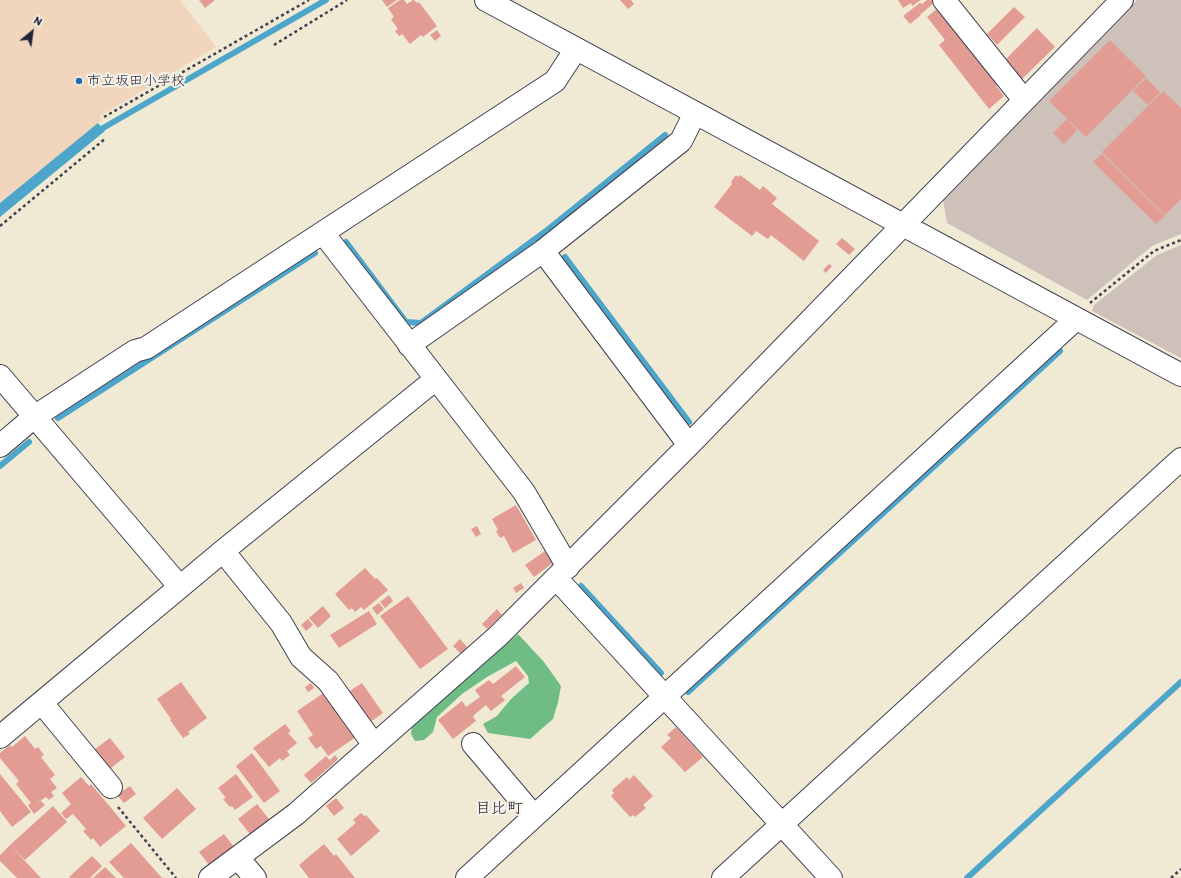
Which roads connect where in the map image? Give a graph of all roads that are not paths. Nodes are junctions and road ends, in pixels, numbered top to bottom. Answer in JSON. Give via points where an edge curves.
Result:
{"nodes":[{"id":1,"x":486,"y":0,"type":"edge"},
{"id":2,"x":944,"y":0,"type":"edge"},
{"id":3,"x":1122,"y":0,"type":"edge"},
{"id":4,"x":576,"y":49,"type":"junction"},
{"id":5,"x":1024,"y":100,"type":"junction"},
{"id":6,"x":696,"y":113,"type":"junction"},
{"id":7,"x":902,"y":225,"type":"junction"},
{"id":8,"x":323,"y":233,"type":"junction"},
{"id":9,"x":543,"y":251,"type":"junction"},
{"id":10,"x":1076,"y":319,"type":"junction"},
{"id":11,"x":409,"y":345,"type":"junction"},
{"id":12,"x":1181,"y":375,"type":"edge"},
{"id":13,"x":0,"y":376,"type":"edge"},
{"id":14,"x":436,"y":379,"type":"junction"},
{"id":15,"x":34,"y":417,"type":"junction"},
{"id":16,"x":689,"y":445,"type":"junction"},
{"id":17,"x":0,"y":446,"type":"edge"},
{"id":18,"x":1181,"y":459,"type":"edge"},
{"id":19,"x":223,"y":551,"type":"junction"},
{"id":20,"x":562,"y":572,"type":"junction"},
{"id":21,"x":180,"y":587,"type":"junction"},
{"id":22,"x":665,"y":696,"type":"junction"},
{"id":23,"x":42,"y":702,"type":"junction"},
{"id":24,"x":0,"y":737,"type":"edge"},
{"id":25,"x":473,"y":744,"type":"dead end"},
{"id":26,"x":374,"y":745,"type":"junction"},
{"id":27,"x":111,"y":787,"type":"road end"},
{"id":28,"x":534,"y":816,"type":"junction"},
{"id":29,"x":782,"y":824,"type":"junction"},
{"id":30,"x":238,"y":858,"type":"junction"},
{"id":31,"x":210,"y":878,"type":"edge"},
{"id":32,"x":255,"y":878,"type":"edge"},
{"id":33,"x":467,"y":878,"type":"edge"},
{"id":34,"x":723,"y":878,"type":"edge"},
{"id":35,"x":832,"y":878,"type":"edge"}],
"edges":[{"from":1,"to":4,"type":"street"},
{"from":2,"to":5,"type":"street"},
{"from":3,"to":5,"type":"street"},
{"from":4,"to":6,"type":"street"},
{"from":4,"to":8,"type":"street","via":[[555,81]]},
{"from":5,"to":7,"type":"street"},
{"from":6,"to":7,"type":"street"},
{"from":6,"to":9,"type":"street","via":[[681,140]]},
{"from":7,"to":10,"type":"street"},
{"from":7,"to":16,"type":"street"},
{"from":8,"to":11,"type":"street"},
{"from":8,"to":15,"type":"street"},
{"from":9,"to":11,"type":"street"},
{"from":9,"to":16,"type":"street"},
{"from":10,"to":12,"type":"street"},
{"from":10,"to":22,"type":"street"},
{"from":11,"to":14,"type":"street"},
{"from":13,"to":15,"type":"street"},
{"from":14,"to":19,"type":"street"},
{"from":14,"to":20,"type":"street","via":[[524,492]]},
{"from":15,"to":17,"type":"street"},
{"from":15,"to":21,"type":"street"},
{"from":16,"to":20,"type":"street"},
{"from":18,"to":29,"type":"street"},
{"from":19,"to":21,"type":"street"},
{"from":19,"to":26,"type":"street","via":[[281,623],[301,658],[328,681]]},
{"from":20,"to":22,"type":"street"},
{"from":20,"to":26,"type":"street","via":[[498,636]]},
{"from":21,"to":23,"type":"street"},
{"from":22,"to":28,"type":"street"},
{"from":22,"to":29,"type":"street"},
{"from":23,"to":24,"type":"street"},
{"from":23,"to":27,"type":"street"},
{"from":25,"to":28,"type":"street"},
{"from":26,"to":30,"type":"street","via":[[296,814]]},
{"from":28,"to":33,"type":"street"},
{"from":29,"to":34,"type":"street"},
{"from":29,"to":35,"type":"street"},
{"from":30,"to":31,"type":"street"},
{"from":30,"to":32,"type":"street"}]}
